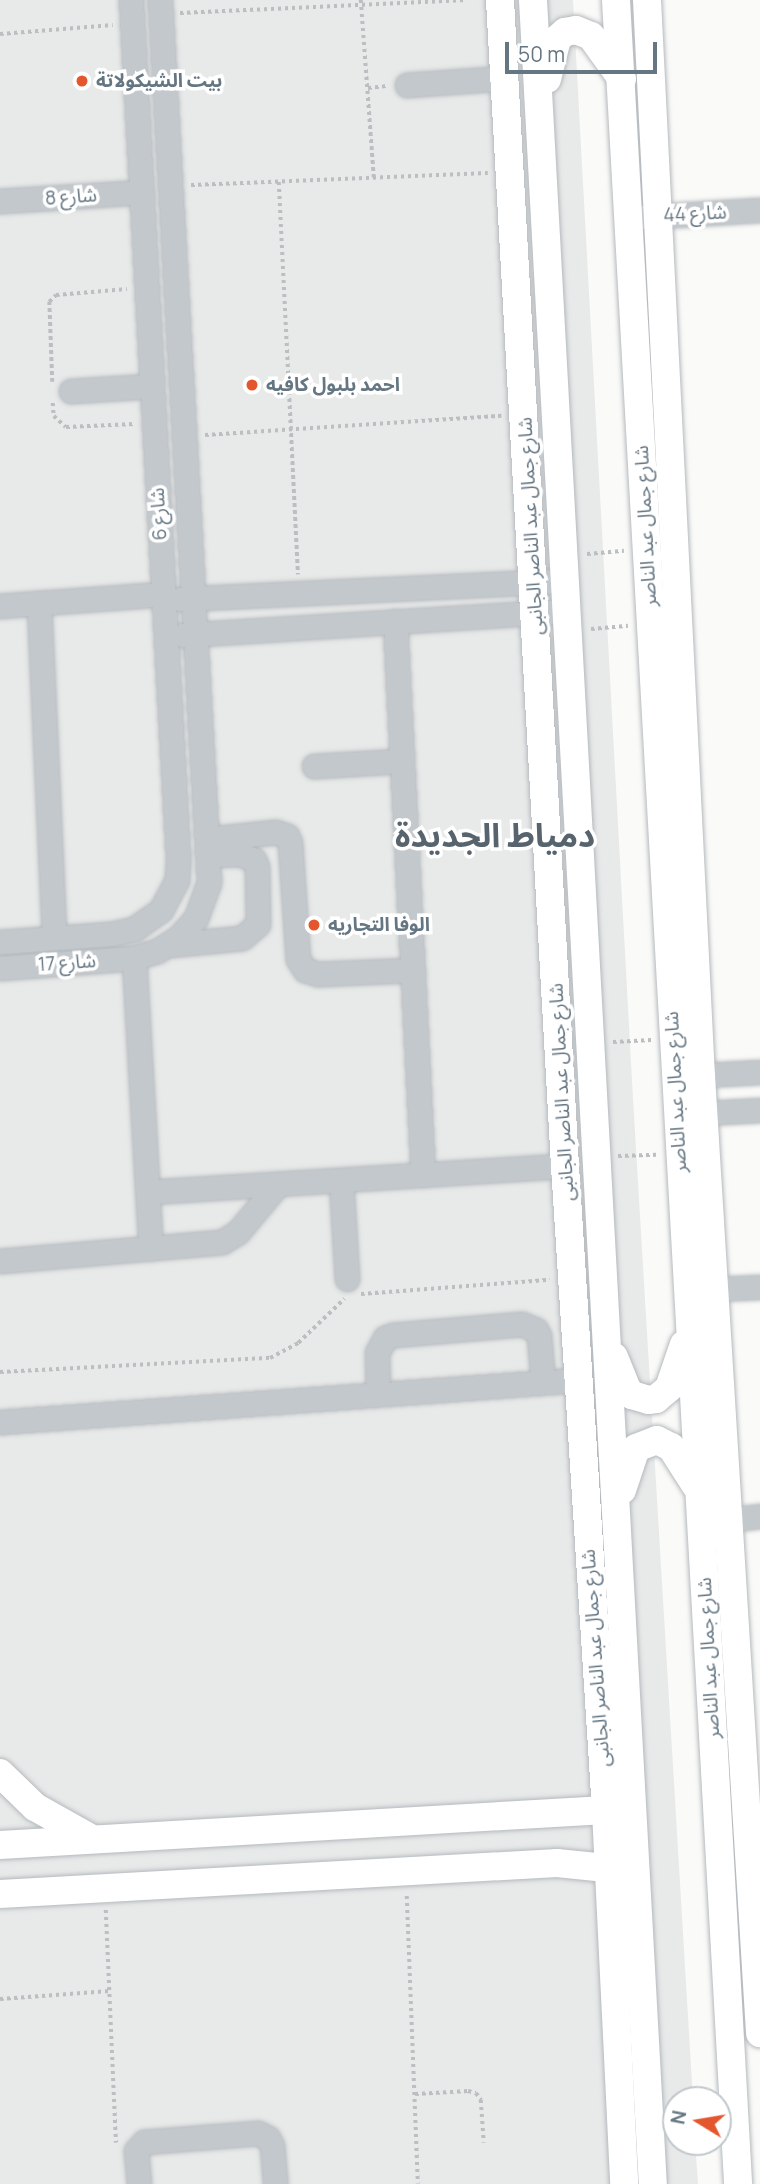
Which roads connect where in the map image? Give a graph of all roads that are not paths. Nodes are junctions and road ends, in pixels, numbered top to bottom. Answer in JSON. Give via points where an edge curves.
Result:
{"nodes":[{"id":1,"x":131,"y":0,"type":"edge"},
{"id":2,"x":500,"y":0,"type":"edge"},
{"id":3,"x":533,"y":0,"type":"edge"},
{"id":4,"x":616,"y":0,"type":"edge"},
{"id":5,"x":647,"y":0,"type":"edge"},
{"id":6,"x":160,"y":7,"type":"edge"},
{"id":7,"x":505,"y":78,"type":"junction"},
{"id":8,"x":622,"y":79,"type":"junction"},
{"id":9,"x":407,"y":85,"type":"dead end"},
{"id":10,"x":165,"y":88,"type":"junction"},
{"id":11,"x":136,"y":89,"type":"junction"},
{"id":12,"x":540,"y":118,"type":"junction"},
{"id":13,"x":142,"y":192,"type":"junction"},
{"id":14,"x":0,"y":201,"type":"edge"},
{"id":15,"x":760,"y":210,"type":"edge"},
{"id":16,"x":658,"y":216,"type":"junction"},
{"id":17,"x":630,"y":217,"type":"junction"},
{"id":18,"x":152,"y":386,"type":"junction"},
{"id":19,"x":71,"y":391,"type":"dead end"},
{"id":20,"x":564,"y":568,"type":"junction"},
{"id":21,"x":535,"y":583,"type":"junction"},
{"id":22,"x":164,"y":597,"type":"junction"},
{"id":23,"x":230,"y":597,"type":"junction"},
{"id":24,"x":195,"y":598,"type":"junction"},
{"id":25,"x":39,"y":603,"type":"junction"},
{"id":26,"x":0,"y":606,"type":"edge"},
{"id":27,"x":536,"y":613,"type":"junction"},
{"id":28,"x":395,"y":621,"type":"junction"},
{"id":29,"x":567,"y":621,"type":"junction"},
{"id":30,"x":231,"y":632,"type":"junction"},
{"id":31,"x":197,"y":634,"type":"junction"},
{"id":32,"x":166,"y":636,"type":"junction"},
{"id":33,"x":402,"y":761,"type":"junction"},
{"id":34,"x":314,"y":766,"type":"dead end"},
{"id":35,"x":209,"y":847,"type":"junction"},
{"id":36,"x":54,"y":938,"type":"junction"},
{"id":37,"x":0,"y":942,"type":"edge"},
{"id":38,"x":169,"y":945,"type":"junction"},
{"id":39,"x":134,"y":958,"type":"junction"},
{"id":40,"x":0,"y":968,"type":"edge"},
{"id":41,"x":412,"y":970,"type":"junction"},
{"id":42,"x":760,"y":1072,"type":"edge"},
{"id":43,"x":688,"y":1076,"type":"junction"},
{"id":44,"x":593,"y":1097,"type":"junction"},
{"id":45,"x":562,"y":1101,"type":"junction"},
{"id":46,"x":760,"y":1110,"type":"edge"},
{"id":47,"x":690,"y":1114,"type":"junction"},
{"id":48,"x":565,"y":1166,"type":"junction"},
{"id":49,"x":423,"y":1175,"type":"junction"},
{"id":50,"x":341,"y":1180,"type":"junction"},
{"id":51,"x":278,"y":1184,"type":"junction"},
{"id":52,"x":148,"y":1192,"type":"junction"},
{"id":53,"x":151,"y":1249,"type":"junction"},
{"id":54,"x":0,"y":1261,"type":"edge"},
{"id":55,"x":760,"y":1287,"type":"edge"},
{"id":56,"x":714,"y":1289,"type":"junction"},
{"id":57,"x":350,"y":1290,"type":"road end"},
{"id":58,"x":689,"y":1331,"type":"junction"},
{"id":59,"x":606,"y":1335,"type":"junction"},
{"id":60,"x":578,"y":1380,"type":"junction"},
{"id":61,"x":543,"y":1382,"type":"junction"},
{"id":62,"x":378,"y":1394,"type":"junction"},
{"id":63,"x":0,"y":1422,"type":"edge"},
{"id":64,"x":699,"y":1492,"type":"junction"},
{"id":65,"x":615,"y":1514,"type":"junction"},
{"id":66,"x":760,"y":1516,"type":"edge"},
{"id":67,"x":728,"y":1520,"type":"junction"},
{"id":68,"x":0,"y":1773,"type":"edge"},
{"id":69,"x":619,"y":1810,"type":"junction"},
{"id":70,"x":747,"y":1820,"type":"junction"},
{"id":71,"x":718,"y":1824,"type":"junction"},
{"id":72,"x":94,"y":1840,"type":"junction"},
{"id":73,"x":0,"y":1845,"type":"edge"},
{"id":74,"x":622,"y":1869,"type":"junction"},
{"id":75,"x":0,"y":1894,"type":"edge"},
{"id":76,"x":759,"y":1984,"type":"edge"},
{"id":77,"x":760,"y":2033,"type":"edge"},
{"id":78,"x":139,"y":2184,"type":"edge"},
{"id":79,"x":275,"y":2184,"type":"edge"},
{"id":80,"x":624,"y":2184,"type":"edge"},
{"id":81,"x":653,"y":2184,"type":"edge"},
{"id":82,"x":738,"y":2184,"type":"edge"}],
"edges":[{"from":1,"to":11,"type":"street","name":"شارع 6"},
{"from":2,"to":7,"type":"main road","name":"شارع جمال عبد الناصر الجانبى"},
{"from":3,"to":12,"type":"main road"},
{"from":4,"to":8,"type":"main road","name":"شارع جمال عبد الناصر"},
{"from":5,"to":16,"type":"main road"},
{"from":6,"to":10,"type":"street","name":"شارع 6"},
{"from":7,"to":9,"type":"street"},
{"from":7,"to":21,"type":"main road","name":"شارع جمال عبد الناصر الجانبى"},
{"from":8,"to":12,"type":"main road","via":[[592,36],[582,30],[565,32],[554,44]]},
{"from":8,"to":17,"type":"main road","name":"شارع جمال عبد الناصر"},
{"from":10,"to":11,"type":"street"},
{"from":10,"to":24,"type":"street","name":"شارع 6"},
{"from":11,"to":13,"type":"street","name":"شارع 6"},
{"from":12,"to":20,"type":"main road"},
{"from":13,"to":14,"type":"street","name":"شارع 8"},
{"from":13,"to":18,"type":"street","name":"شارع 6"},
{"from":15,"to":16,"type":"street","name":"شارع 44"},
{"from":16,"to":17,"type":"street","name":"شارع 44"},
{"from":16,"to":43,"type":"main road"},
{"from":17,"to":43,"type":"main road","name":"شارع جمال عبد الناصر","via":[[674,1039]]},
{"from":18,"to":19,"type":"street"},
{"from":18,"to":22,"type":"street","name":"شارع 6"},
{"from":20,"to":21,"type":"street"},
{"from":20,"to":29,"type":"main road"},
{"from":21,"to":23,"type":"street"},
{"from":21,"to":27,"type":"main road","name":"شارع جمال عبد الناصر الجانبى"},
{"from":22,"to":24,"type":"street"},
{"from":22,"to":25,"type":"street"},
{"from":22,"to":32,"type":"street","name":"شارع 6"},
{"from":23,"to":24,"type":"street"},
{"from":23,"to":30,"type":"street"},
{"from":24,"to":31,"type":"street","name":"شارع 6"},
{"from":25,"to":26,"type":"street"},
{"from":25,"to":36,"type":"street"},
{"from":27,"to":28,"type":"street"},
{"from":27,"to":29,"type":"street"},
{"from":27,"to":45,"type":"main road","name":"شارع جمال عبد الناصر الجانبى"},
{"from":28,"to":30,"type":"street"},
{"from":28,"to":33,"type":"street"},
{"from":29,"to":44,"type":"main road"},
{"from":30,"to":31,"type":"street"},
{"from":31,"to":32,"type":"street"},
{"from":31,"to":35,"type":"street","name":"شارع 6"},
{"from":32,"to":36,"type":"street","name":"شارع 6","via":[[178,858],[173,891],[153,918],[134,929]]},
{"from":33,"to":34,"type":"street"},
{"from":33,"to":41,"type":"street"},
{"from":35,"to":38,"type":"street","name":"شارع 6","via":[[209,882],[202,907]]},
{"from":35,"to":38,"type":"street","via":[[254,860],[258,924],[242,939]]},
{"from":35,"to":41,"type":"street","via":[[276,832],[287,836],[299,959],[305,970],[318,974]]},
{"from":36,"to":37,"type":"street","name":"شارع 17"},
{"from":38,"to":39,"type":"street","name":"شارع 6"},
{"from":39,"to":40,"type":"street","name":"شارع 17"},
{"from":39,"to":52,"type":"street"},
{"from":41,"to":49,"type":"street"},
{"from":42,"to":43,"type":"street"},
{"from":43,"to":47,"type":"main road"},
{"from":44,"to":45,"type":"main road"},
{"from":44,"to":59,"type":"main road"},
{"from":45,"to":48,"type":"main road","name":"شارع جمال عبد الناصر الجانبى"},
{"from":46,"to":47,"type":"street"},
{"from":47,"to":56,"type":"main road"},
{"from":47,"to":58,"type":"main road","name":"شارع جمال عبد الناصر","via":[[679,1154]]},
{"from":48,"to":49,"type":"street"},
{"from":48,"to":60,"type":"main road","name":"شارع جمال عبد الناصر الجانبى"},
{"from":49,"to":50,"type":"street"},
{"from":50,"to":51,"type":"street"},
{"from":50,"to":57,"type":"street"},
{"from":51,"to":52,"type":"street"},
{"from":51,"to":53,"type":"street","via":[[232,1237],[212,1244]]},
{"from":52,"to":53,"type":"street"},
{"from":53,"to":54,"type":"street"},
{"from":55,"to":56,"type":"street"},
{"from":56,"to":67,"type":"main road"},
{"from":58,"to":59,"type":"main road","via":[[669,1388],[648,1400],[627,1389]]},
{"from":58,"to":64,"type":"main road","name":"شارع جمال عبد الناصر"},
{"from":59,"to":65,"type":"main road"},
{"from":60,"to":61,"type":"street"},
{"from":60,"to":69,"type":"main road","name":"شارع جمال عبد الناصر الجانبى"},
{"from":61,"to":62,"type":"street"},
{"from":61,"to":62,"type":"street","via":[[539,1336],[522,1324],[386,1338],[377,1353]]},
{"from":62,"to":63,"type":"street"},
{"from":64,"to":65,"type":"main road","via":[[671,1447],[649,1441],[631,1455]]},
{"from":64,"to":71,"type":"main road","name":"شارع جمال عبد الناصر"},
{"from":65,"to":69,"type":"main road"},
{"from":66,"to":67,"type":"street"},
{"from":67,"to":70,"type":"main road"},
{"from":68,"to":72,"type":"main road","via":[[35,1807]]},
{"from":69,"to":72,"type":"main road"},
{"from":69,"to":74,"type":"main road","name":"شارع جمال عبد الناصر الجانبى"},
{"from":70,"to":71,"type":"main road"},
{"from":70,"to":76,"type":"main road"},
{"from":71,"to":82,"type":"main road","name":"شارع جمال عبد الناصر"},
{"from":72,"to":73,"type":"main road"},
{"from":74,"to":75,"type":"main road","via":[[557,1863]]},
{"from":74,"to":80,"type":"main road","name":"شارع جمال عبد الناصر الجانبى"},
{"from":74,"to":81,"type":"main road"},
{"from":76,"to":77,"type":"main road"},
{"from":78,"to":79,"type":"street","via":[[136,2151],[145,2142],[258,2133],[268,2138],[272,2147]]}]}
